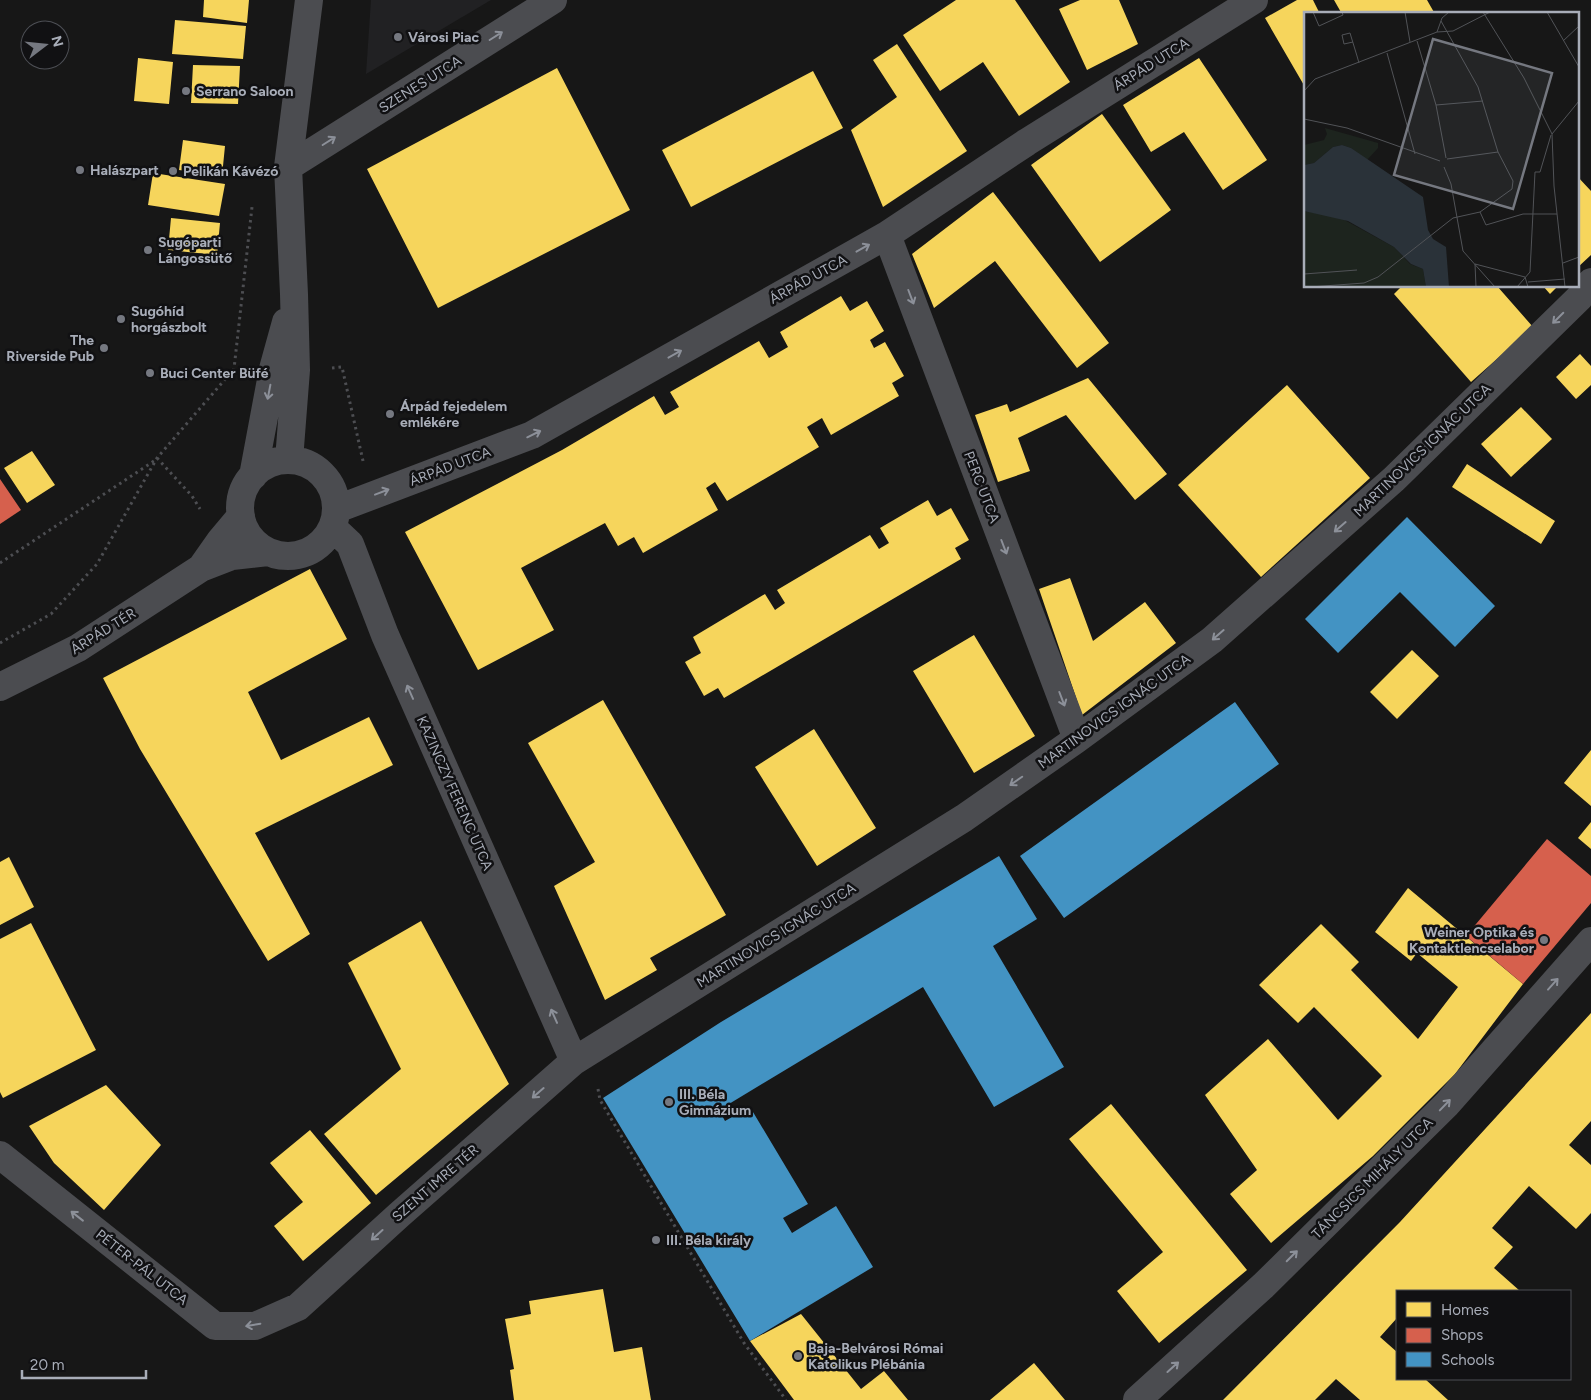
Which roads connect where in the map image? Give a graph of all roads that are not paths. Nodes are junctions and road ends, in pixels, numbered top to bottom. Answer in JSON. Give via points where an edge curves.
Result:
{"nodes":[{"id":1,"x":309,"y":0,"type":"edge"},
{"id":2,"x":552,"y":0,"type":"edge"},
{"id":3,"x":1254,"y":0,"type":"edge"},
{"id":4,"x":288,"y":167,"type":"junction"},
{"id":5,"x":887,"y":234,"type":"junction"},
{"id":6,"x":1591,"y":282,"type":"edge"},
{"id":7,"x":294,"y":294,"type":"junction"},
{"id":8,"x":289,"y":460,"type":"junction"},
{"id":9,"x":253,"y":476,"type":"junction"},
{"id":10,"x":241,"y":516,"type":"junction"},
{"id":11,"x":335,"y":519,"type":"junction"},
{"id":12,"x":268,"y":552,"type":"junction"},
{"id":13,"x":201,"y":568,"type":"junction"},
{"id":14,"x":0,"y":686,"type":"edge"},
{"id":15,"x":1077,"y":739,"type":"junction"},
{"id":16,"x":1591,"y":942,"type":"edge"},
{"id":17,"x":582,"y":1056,"type":"junction"},
{"id":18,"x":0,"y":1155,"type":"edge"},
{"id":19,"x":298,"y":1307,"type":"joint"},
{"id":20,"x":1137,"y":1400,"type":"edge"}],
"edges":[{"from":1,"to":4,"type":"street"},
{"from":4,"to":2,"type":"street","name":"SZENES UTCA","one_way":true},
{"from":3,"to":5,"type":"street","name":"ÁRPÁD UTCA"},
{"from":4,"to":7,"type":"street"},
{"from":11,"to":5,"type":"street","name":"ÁRPÁD UTCA","one_way":true,"via":[[532,435]]},
{"from":5,"to":15,"type":"street","name":"PERC UTCA","one_way":true},
{"from":6,"to":15,"type":"street","name":"MARTINOVICS IGNÁC UTCA","one_way":true,"via":[[1579,298],[1394,479],[1212,640]]},
{"from":7,"to":8,"type":"street","via":[[296,370]]},
{"from":7,"to":9,"type":"street","one_way":true,"via":[[273,369]]},
{"from":8,"to":9,"type":"street","via":[[270,464]]},
{"from":8,"to":11,"type":"street","via":[[307,464],[323,474],[333,490]]},
{"from":9,"to":10,"type":"street","via":[[240,502]]},
{"from":10,"to":12,"type":"street","via":[[246,531]]},
{"from":10,"to":13,"type":"street","name":"ÁRPÁD TÉR"},
{"from":11,"to":12,"type":"street","name":"ÁRPÁD TÉR","via":[[321,544],[305,554],[286,557]]},
{"from":17,"to":11,"type":"street","name":"KAZINCZY FERENC UTCA","one_way":true,"via":[[385,635],[350,544]]},
{"from":12,"to":13,"type":"street","name":"ÁRPÁD TÉR","via":[[232,556]]},
{"from":13,"to":14,"type":"street","name":"ÁRPÁD TÉR","via":[[78,648]]},
{"from":15,"to":17,"type":"street","name":"MARTINOVICS IGNÁC UTCA","one_way":true,"via":[[964,818]]},
{"from":20,"to":16,"type":"street","name":"TÁNCSICS MIHÁLY UTCA","one_way":true,"via":[[1263,1286],[1447,1104]]},
{"from":17,"to":19,"type":"street","name":"SZENT IMRE TÉR","one_way":true},
{"from":19,"to":18,"type":"street","name":"PÉTER-PÁL UTCA","one_way":true,"via":[[255,1326],[215,1326]]}]}
